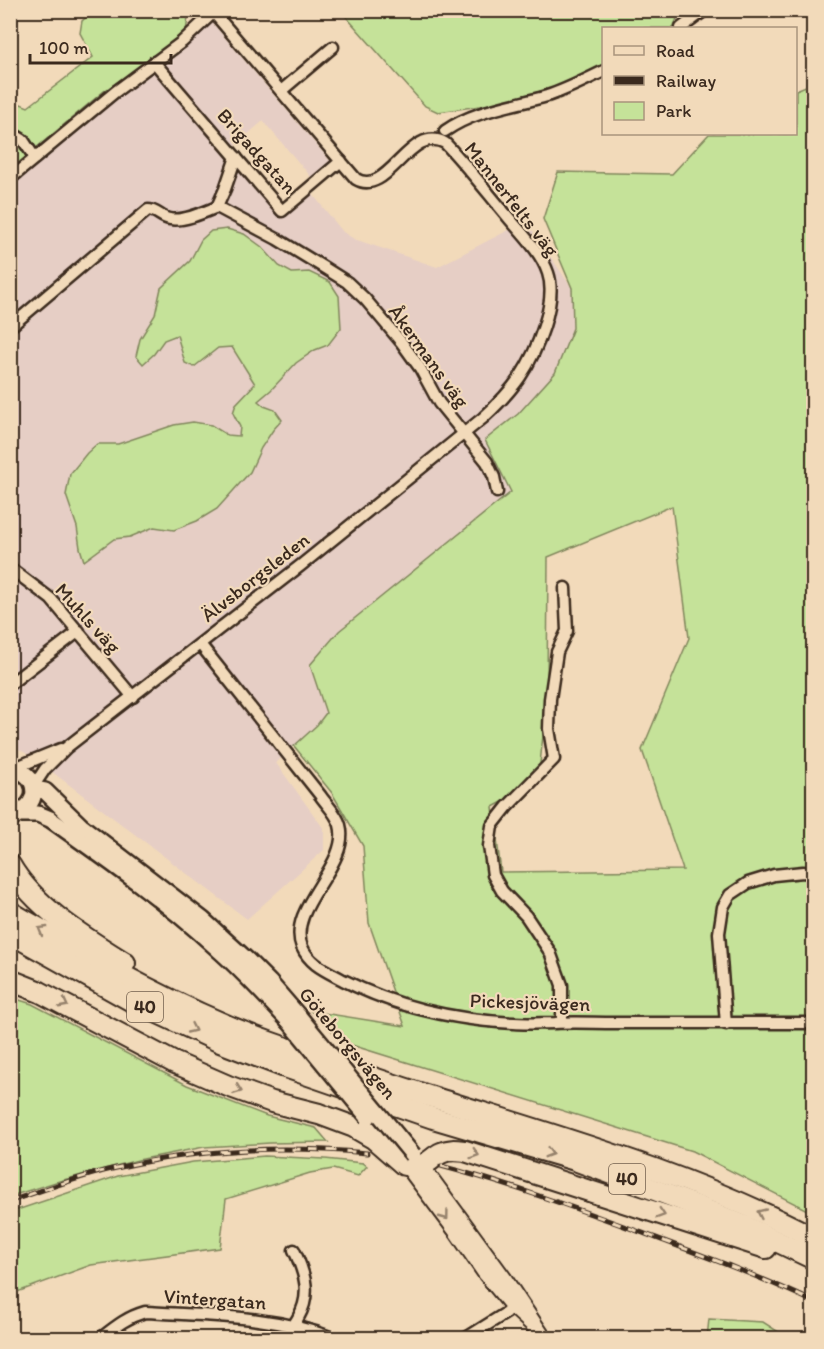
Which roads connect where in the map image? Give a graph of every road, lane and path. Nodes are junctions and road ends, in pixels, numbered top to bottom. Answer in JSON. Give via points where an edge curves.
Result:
{"nodes":[{"id":1,"x":705,"y":10,"type":"edge"},
{"id":2,"x":215,"y":12,"type":"edge"},
{"id":3,"x":682,"y":27,"type":"edge"},
{"id":4,"x":333,"y":47,"type":"dead end"},
{"id":5,"x":154,"y":62,"type":"junction"},
{"id":6,"x":602,"y":71,"type":"edge"},
{"id":7,"x":281,"y":91,"type":"junction"},
{"id":8,"x":445,"y":131,"type":"dead end"},
{"id":9,"x":10,"y":132,"type":"edge"},
{"id":10,"x":236,"y":157,"type":"junction"},
{"id":11,"x":35,"y":158,"type":"junction"},
{"id":12,"x":341,"y":161,"type":"junction"},
{"id":13,"x":10,"y":179,"type":"edge"},
{"id":14,"x":217,"y":207,"type":"junction"},
{"id":15,"x":10,"y":327,"type":"edge"},
{"id":16,"x":464,"y":434,"type":"junction"},
{"id":17,"x":496,"y":492,"type":"dead end"},
{"id":18,"x":10,"y":568,"type":"edge"},
{"id":19,"x":565,"y":588,"type":"dead end"},
{"id":20,"x":79,"y":631,"type":"junction"},
{"id":21,"x":200,"y":644,"type":"junction"},
{"id":22,"x":10,"y":684,"type":"edge"},
{"id":23,"x":133,"y":697,"type":"junction"},
{"id":24,"x":67,"y":747,"type":"junction"},
{"id":25,"x":11,"y":769,"type":"edge"},
{"id":26,"x":34,"y":788,"type":"junction"},
{"id":27,"x":14,"y":814,"type":"edge"},
{"id":28,"x":77,"y":831,"type":"junction"},
{"id":29,"x":10,"y":865,"type":"edge"},
{"id":30,"x":813,"y":873,"type":"edge"},
{"id":31,"x":10,"y":912,"type":"edge"},
{"id":32,"x":10,"y":933,"type":"edge"},
{"id":33,"x":10,"y":980,"type":"edge"},
{"id":34,"x":295,"y":1020,"type":"junction"},
{"id":35,"x":562,"y":1023,"type":"junction"},
{"id":36,"x":813,"y":1023,"type":"edge"},
{"id":37,"x":225,"y":1024,"type":"junction"},
{"id":38,"x":726,"y":1024,"type":"junction"},
{"id":39,"x":410,"y":1161,"type":"junction"},
{"id":40,"x":813,"y":1238,"type":"edge"},
{"id":41,"x":294,"y":1250,"type":"dead end"},
{"id":42,"x":813,"y":1259,"type":"edge"},
{"id":43,"x":813,"y":1268,"type":"edge"},
{"id":44,"x":513,"y":1306,"type":"junction"},
{"id":45,"x":293,"y":1325,"type":"junction"},
{"id":46,"x":540,"y":1334,"type":"edge"},
{"id":47,"x":101,"y":1338,"type":"edge"},
{"id":48,"x":285,"y":1338,"type":"edge"},
{"id":49,"x":333,"y":1338,"type":"edge"},
{"id":50,"x":466,"y":1338,"type":"edge"}],
"edges":[{"from":1,"to":3,"type":"street"},
{"from":2,"to":5,"type":"street","name":"Mannerfelts väg"},
{"from":2,"to":7,"type":"street","name":"Mannerfelts väg"},
{"from":4,"to":7,"type":"street"},
{"from":5,"to":10,"type":"street","name":"Brigadgatan"},
{"from":5,"to":11,"type":"street","name":"Mannerfelts väg"},
{"from":6,"to":8,"type":"street","via":[[549,95],[475,115]]},
{"from":7,"to":12,"type":"street","name":"Mannerfelts väg"},
{"from":9,"to":11,"type":"street","via":[[23,140]]},
{"from":10,"to":12,"type":"street","name":"Brigadgatan","via":[[282,211]]},
{"from":10,"to":14,"type":"street"},
{"from":11,"to":13,"type":"street","name":"Mannerfelts väg"},
{"from":12,"to":16,"type":"street","name":"Mannerfelts väg","via":[[356,179],[372,182],[413,148],[438,139],[544,262],[550,299],[532,356],[504,398]]},
{"from":14,"to":15,"type":"street","via":[[197,216],[171,220],[148,210]]},
{"from":14,"to":16,"type":"street","name":"Åkermans väg","via":[[347,282],[402,343],[439,403]]},
{"from":16,"to":17,"type":"street","name":"Åkermans väg","via":[[487,462]]},
{"from":16,"to":21,"type":"street","name":"Älvsborgsleden"},
{"from":18,"to":20,"type":"street","name":"Muhls väg","via":[[51,599]]},
{"from":19,"to":35,"type":"street","via":[[567,631],[557,652],[550,699],[554,759],[492,826],[489,846],[493,875],[502,891],[526,916],[559,973]]},
{"from":20,"to":22,"type":"street"},
{"from":20,"to":23,"type":"street","name":"Muhls väg"},
{"from":21,"to":23,"type":"street","name":"Älvsborgsleden"},
{"from":21,"to":35,"type":"street","name":"Pickesjövägen","via":[[340,824],[342,839],[337,854],[301,925],[299,936],[312,962],[378,996],[450,1016]]},
{"from":23,"to":24,"type":"street","name":"Älvsborgsleden"},
{"from":24,"to":25,"type":"street","name":"Älvsborgsleden"},
{"from":24,"to":26,"type":"street","name":"Älvsborgsleden","via":[[45,769]]},
{"from":25,"to":26,"type":"main road","name":"Göteborgsvägen","via":[[25,774]]},
{"from":26,"to":27,"type":"main road","name":"Göteborgsvägen","via":[[28,806]]},
{"from":26,"to":28,"type":"main road","name":"Göteborgsvägen","via":[[42,802]]},
{"from":27,"to":28,"type":"main road","name":"Göteborgsvägen"},
{"from":28,"to":34,"type":"main road","name":"Göteborgsvägen","via":[[171,894],[227,941],[269,981]]},
{"from":29,"to":37,"type":"highway","via":[[35,896],[87,939]]},
{"from":30,"to":38,"type":"street","via":[[774,875],[748,883],[730,895],[723,907],[719,933]]},
{"from":37,"to":31,"type":"highway","number":"40","one_way":true,"via":[[152,991]]},
{"from":32,"to":42,"type":"highway","number":"40","one_way":true,"via":[[130,1000],[220,1042],[433,1118],[575,1160],[697,1206]]},
{"from":33,"to":39,"type":"highway","one_way":true,"via":[[228,1086],[354,1126]]},
{"from":34,"to":39,"type":"main road","name":"Göteborgsvägen","bridge":true},
{"from":34,"to":39,"type":"main road","name":"Göteborgsvägen","bridge":true,"via":[[368,1117]]},
{"from":35,"to":38,"type":"street","name":"Pickesjövägen"},
{"from":36,"to":38,"type":"street","name":"Pickesjövägen"},
{"from":40,"to":37,"type":"highway","number":"40","one_way":true,"via":[[632,1160],[429,1097]]},
{"from":39,"to":43,"type":"highway","one_way":true,"via":[[447,1150],[465,1151],[763,1247]]},
{"from":39,"to":44,"type":"street","name":"Göteborgsvägen","one_way":true,"via":[[484,1272]]},
{"from":39,"to":46,"type":"street","name":"Göteborgsvägen","via":[[504,1278]]},
{"from":41,"to":45,"type":"street","via":[[307,1288],[305,1302]]},
{"from":44,"to":46,"type":"street","name":"Göteborgsvägen"},
{"from":44,"to":50,"type":"street"},
{"from":45,"to":47,"type":"street","name":"Vintergatan","via":[[145,1312],[124,1320]]},
{"from":45,"to":48,"type":"street"},
{"from":45,"to":49,"type":"street","name":"Vintergatan"}]}
